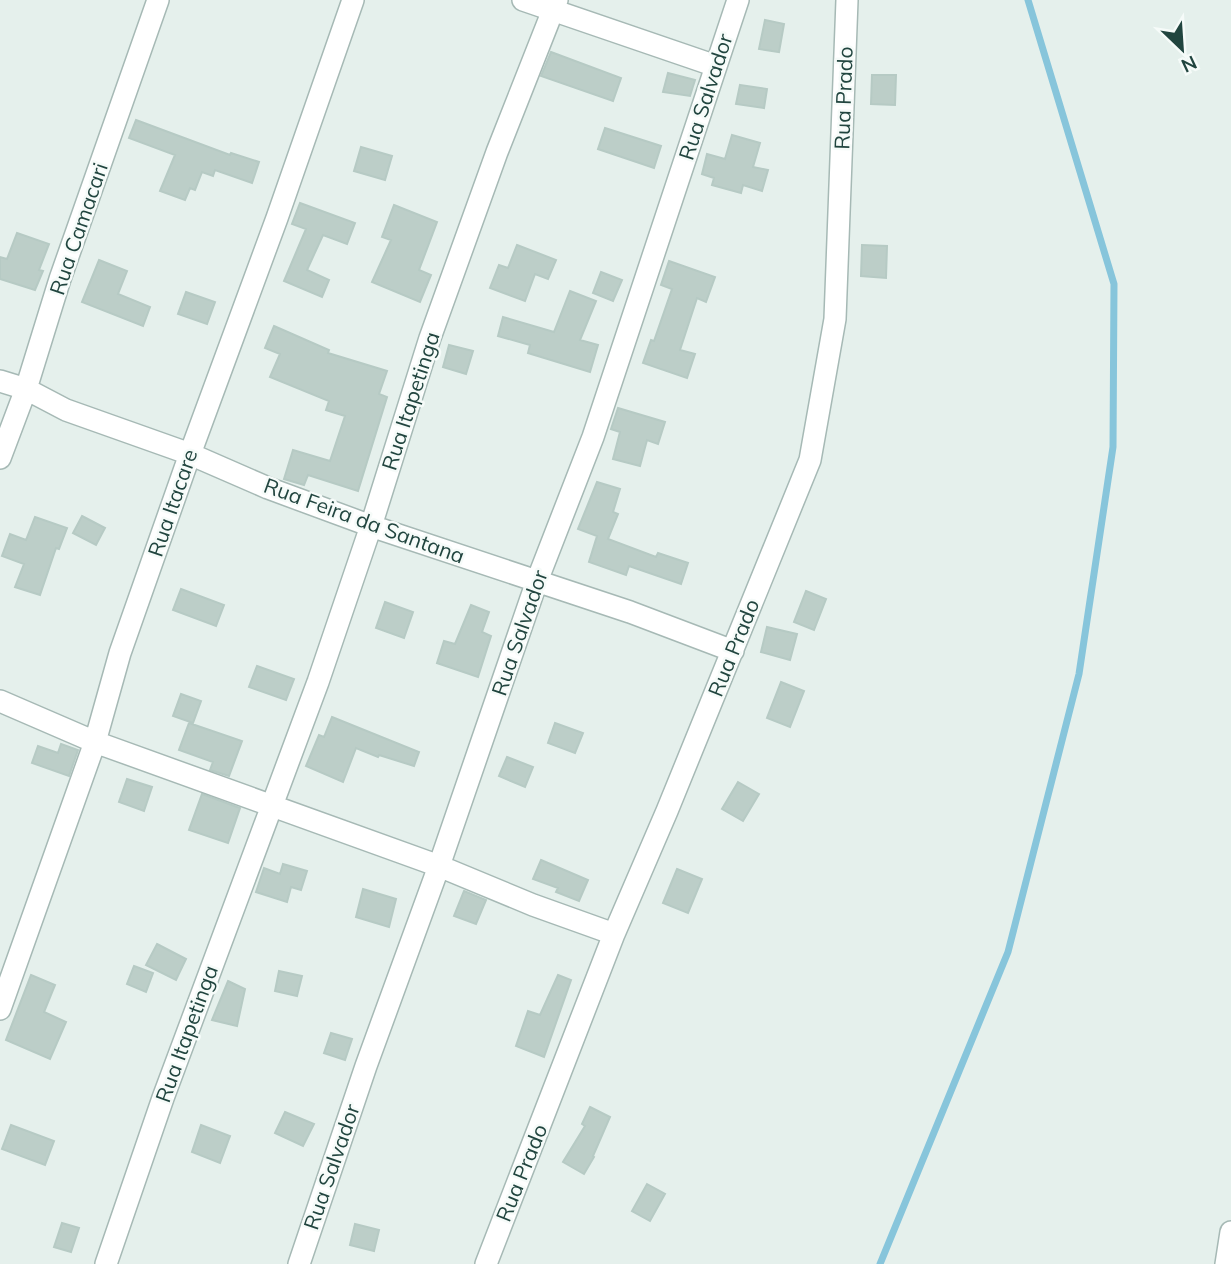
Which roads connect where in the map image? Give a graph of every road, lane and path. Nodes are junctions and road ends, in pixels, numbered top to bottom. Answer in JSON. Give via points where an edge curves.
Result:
{"nodes":[{"id":1,"x":159,"y":0,"type":"edge"},
{"id":2,"x":353,"y":0,"type":"edge"},
{"id":3,"x":523,"y":0,"type":"edge"},
{"id":4,"x":738,"y":0,"type":"edge"},
{"id":5,"x":847,"y":0,"type":"edge"},
{"id":6,"x":555,"y":6,"type":"edge"},
{"id":7,"x":716,"y":66,"type":"junction"},
{"id":8,"x":0,"y":381,"type":"edge"},
{"id":9,"x":26,"y":390,"type":"junction"},
{"id":10,"x":190,"y":454,"type":"junction"},
{"id":11,"x":0,"y":458,"type":"edge"},
{"id":12,"x":370,"y":527,"type":"junction"},
{"id":13,"x":537,"y":581,"type":"junction"},
{"id":14,"x":733,"y":651,"type":"junction"},
{"id":15,"x":0,"y":701,"type":"edge"},
{"id":16,"x":95,"y":742,"type":"junction"},
{"id":17,"x":272,"y":805,"type":"junction"},
{"id":18,"x":439,"y":866,"type":"junction"},
{"id":19,"x":614,"y":934,"type":"junction"},
{"id":20,"x":0,"y":1009,"type":"edge"},
{"id":21,"x":1231,"y":1232,"type":"edge"},
{"id":22,"x":106,"y":1264,"type":"edge"},
{"id":23,"x":299,"y":1264,"type":"edge"},
{"id":24,"x":486,"y":1264,"type":"edge"},
{"id":25,"x":1226,"y":1264,"type":"edge"}],
"edges":[{"from":1,"to":9,"type":"street","name":"Rua Camacari","via":[[60,279]]},
{"from":2,"to":10,"type":"street","name":"Rua Itacare"},
{"from":3,"to":6,"type":"street"},
{"from":4,"to":7,"type":"street","name":"Rua Salvador"},
{"from":5,"to":14,"type":"street","name":"Rua Prado","via":[[835,319],[810,460]]},
{"from":6,"to":7,"type":"street"},
{"from":6,"to":12,"type":"street","name":"Rua Itapetinga","via":[[435,326]]},
{"from":7,"to":13,"type":"street","name":"Rua Salvador","via":[[597,425]]},
{"from":8,"to":9,"type":"street","name":"Rua Feira da Santana"},
{"from":9,"to":10,"type":"street","name":"Rua Feira da Santana","via":[[66,410]]},
{"from":9,"to":11,"type":"street","name":"Rua Camacari"},
{"from":10,"to":12,"type":"street","name":"Rua Feira da Santana"},
{"from":10,"to":16,"type":"street","name":"Rua Itacare","via":[[120,653]]},
{"from":12,"to":13,"type":"street","name":"Rua Feira da Santana"},
{"from":12,"to":17,"type":"street","name":"Rua Itapetinga"},
{"from":13,"to":14,"type":"street","name":"Rua Feira da Santana"},
{"from":13,"to":18,"type":"street","name":"Rua Salvador"},
{"from":14,"to":19,"type":"street","name":"Rua Prado"},
{"from":15,"to":16,"type":"street"},
{"from":16,"to":17,"type":"street"},
{"from":16,"to":20,"type":"street","name":"Rua Itacare"},
{"from":17,"to":18,"type":"street"},
{"from":17,"to":22,"type":"street","name":"Rua Itapetinga"},
{"from":18,"to":19,"type":"street"},
{"from":18,"to":23,"type":"street","name":"Rua Salvador"},
{"from":19,"to":24,"type":"street","name":"Rua Prado"},
{"from":21,"to":25,"type":"street"}]}
